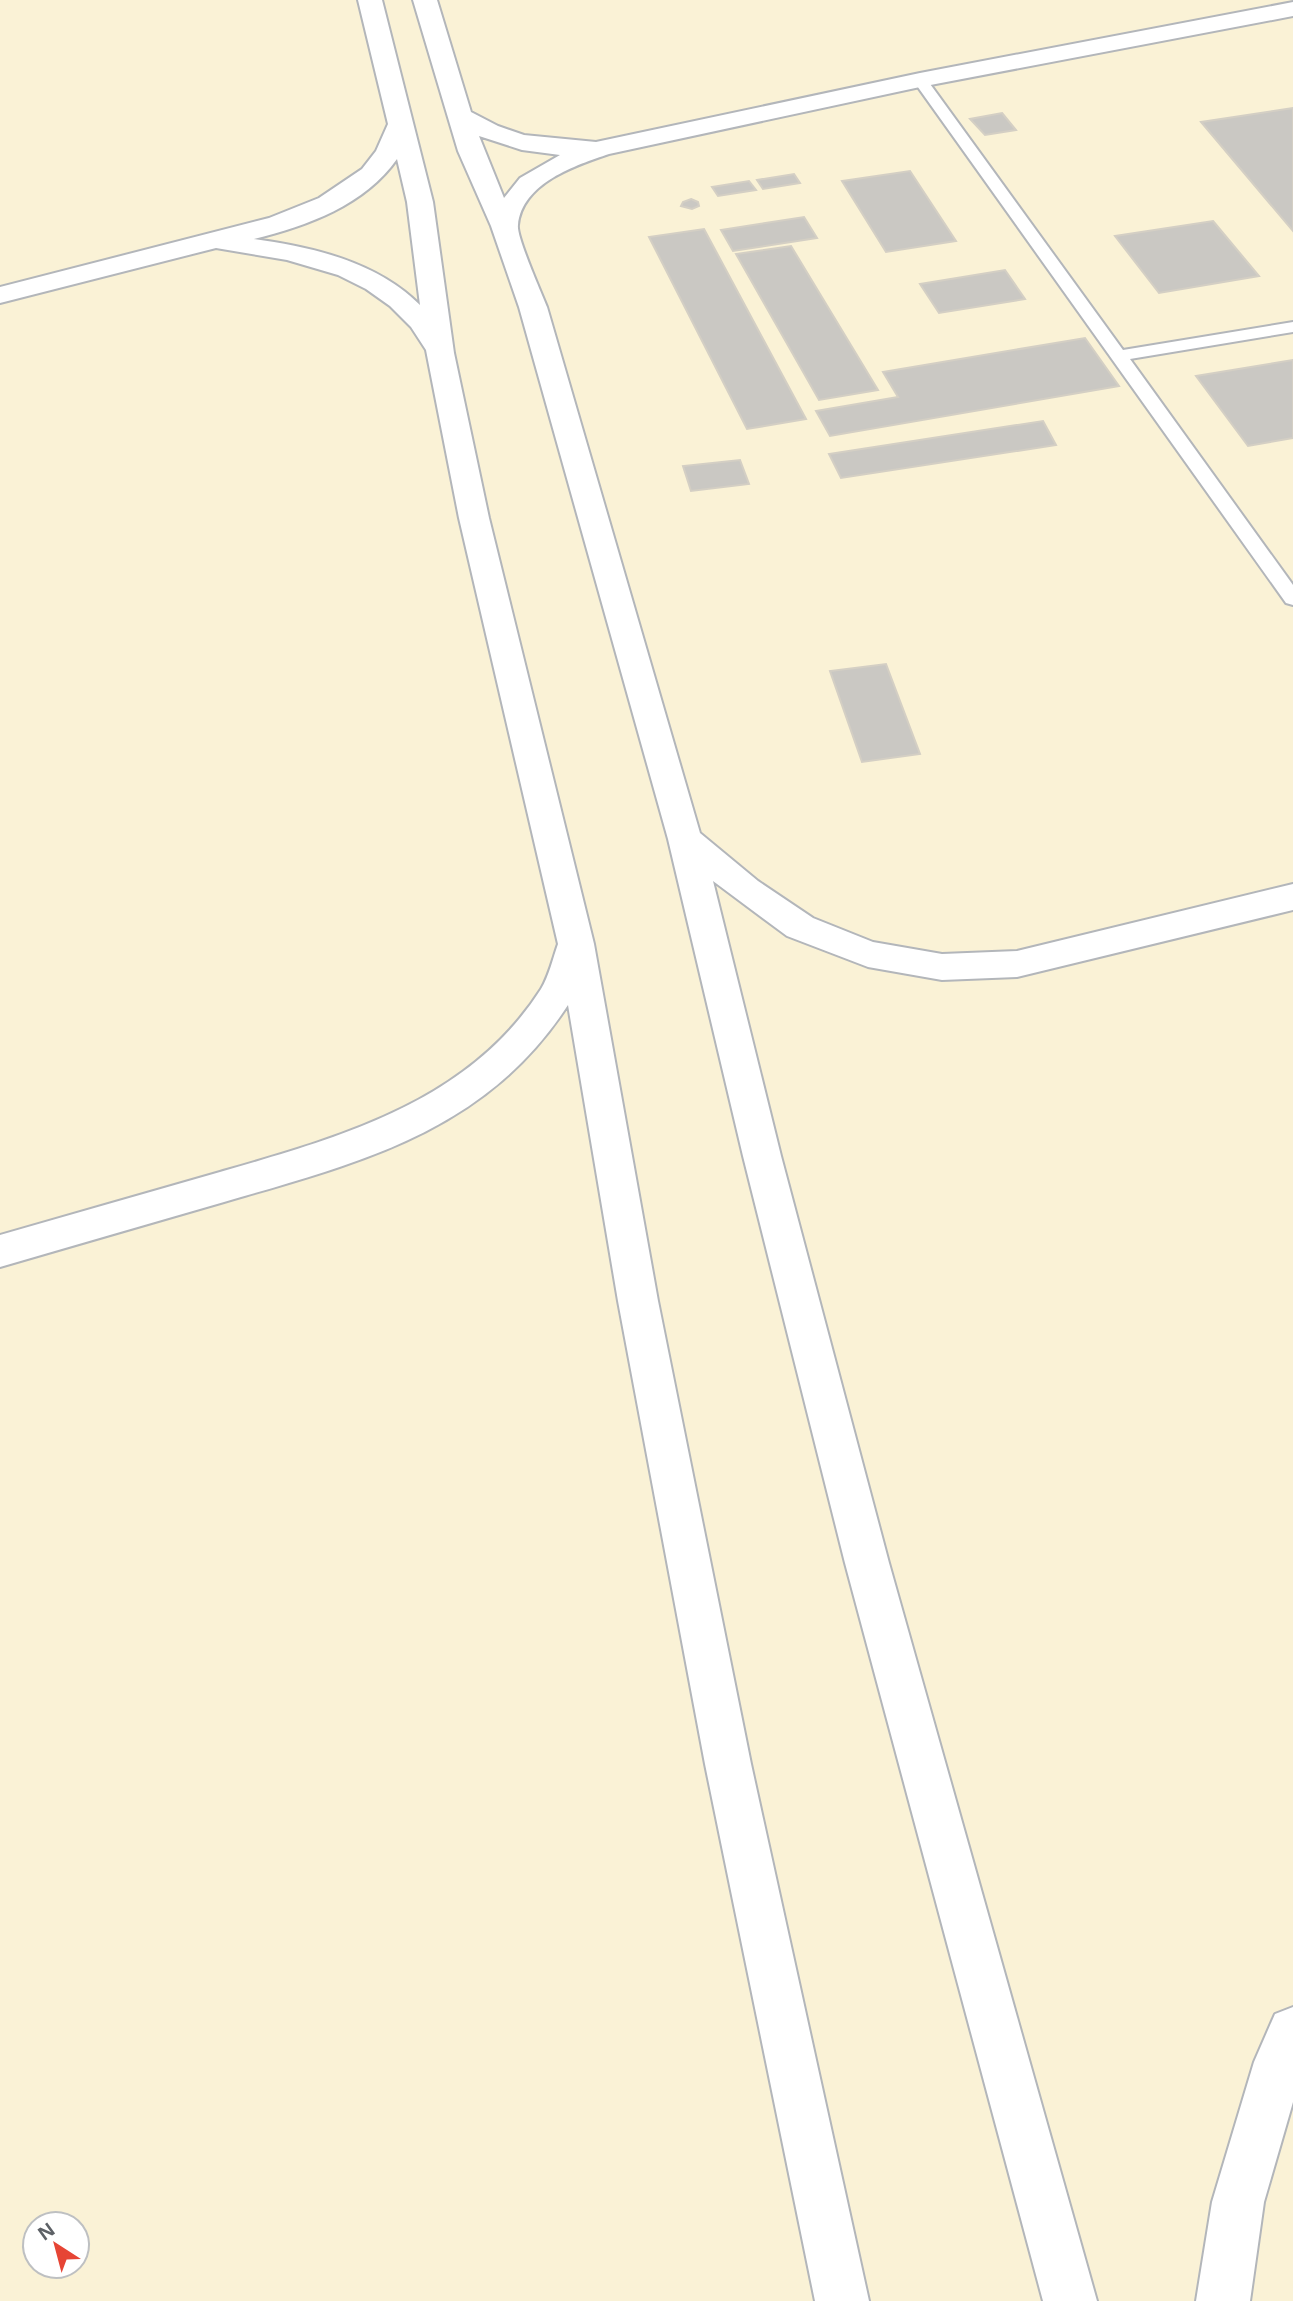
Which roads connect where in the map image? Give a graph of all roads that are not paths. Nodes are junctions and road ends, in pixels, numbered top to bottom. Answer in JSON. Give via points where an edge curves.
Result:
{"nodes":[{"id":1,"x":370,"y":0,"type":"edge"},
{"id":2,"x":425,"y":0,"type":"edge"},
{"id":3,"x":1293,"y":9,"type":"edge"},
{"id":4,"x":920,"y":80,"type":"junction"},
{"id":5,"x":459,"y":115,"type":"junction"},
{"id":6,"x":401,"y":124,"type":"junction"},
{"id":7,"x":602,"y":148,"type":"junction"},
{"id":8,"x":504,"y":226,"type":"junction"},
{"id":9,"x":207,"y":242,"type":"junction"},
{"id":10,"x":0,"y":295,"type":"edge"},
{"id":11,"x":1293,"y":327,"type":"edge"},
{"id":12,"x":440,"y":353,"type":"junction"},
{"id":13,"x":1119,"y":356,"type":"junction"},
{"id":14,"x":1293,"y":599,"type":"edge"},
{"id":15,"x":685,"y":839,"type":"junction"},
{"id":16,"x":1293,"y":897,"type":"edge"},
{"id":17,"x":576,"y":944,"type":"junction"},
{"id":18,"x":0,"y":1251,"type":"edge"},
{"id":19,"x":1293,"y":2032,"type":"edge"},
{"id":20,"x":842,"y":2301,"type":"edge"},
{"id":21,"x":1070,"y":2301,"type":"edge"},
{"id":22,"x":1223,"y":2301,"type":"edge"}],
"edges":[{"from":1,"to":6,"type":"street"},
{"from":2,"to":5,"type":"street"},
{"from":3,"to":4,"type":"street"},
{"from":4,"to":7,"type":"street"},
{"from":4,"to":13,"type":"lane"},
{"from":5,"to":7,"type":"street","via":[[505,139],[535,146]]},
{"from":5,"to":8,"type":"street"},
{"from":6,"to":9,"type":"street","via":[[391,149],[371,173],[341,196],[302,215]]},
{"from":6,"to":12,"type":"street","via":[[420,202]]},
{"from":7,"to":8,"type":"street","via":[[562,163],[523,188],[509,206]]},
{"from":8,"to":15,"type":"street","via":[[533,307]]},
{"from":9,"to":10,"type":"street"},
{"from":9,"to":12,"type":"street","via":[[299,255],[376,283],[405,303],[427,327]]},
{"from":11,"to":13,"type":"lane"},
{"from":12,"to":17,"type":"street","via":[[474,517]]},
{"from":13,"to":14,"type":"lane"},
{"from":15,"to":16,"type":"street","via":[[800,927],[868,954],[942,967],[1017,964]]},
{"from":15,"to":21,"type":"street","via":[[867,1563]]},
{"from":17,"to":18,"type":"street","via":[[555,996],[519,1045],[469,1090],[407,1127],[335,1155]]},
{"from":17,"to":20,"type":"street","via":[[638,1301],[728,1764]]},
{"from":19,"to":22,"type":"street","via":[[1279,2062],[1238,2202]]}]}
